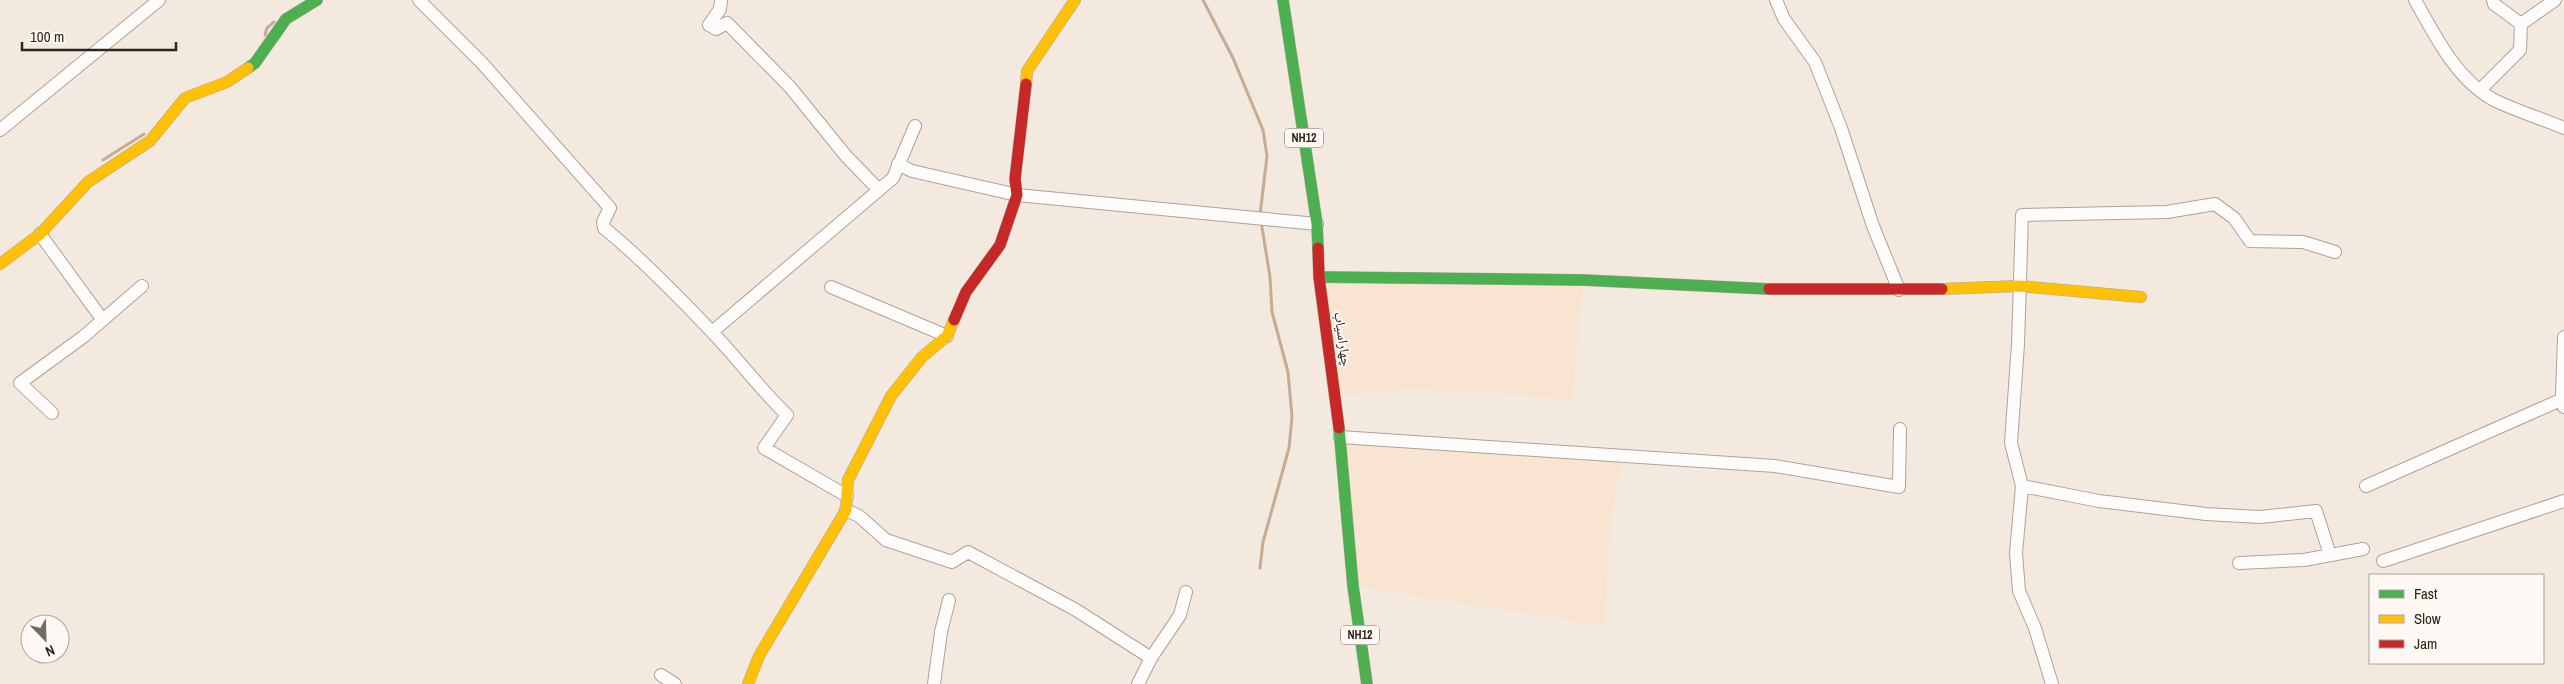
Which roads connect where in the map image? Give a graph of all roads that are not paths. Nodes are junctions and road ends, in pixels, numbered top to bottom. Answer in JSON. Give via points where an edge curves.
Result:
{"nodes":[{"id":1,"x":159,"y":0,"type":"edge"},
{"id":2,"x":317,"y":0,"type":"edge"},
{"id":3,"x":420,"y":0,"type":"edge"},
{"id":4,"x":721,"y":0,"type":"edge"},
{"id":5,"x":1075,"y":0,"type":"edge"},
{"id":6,"x":1283,"y":0,"type":"edge"},
{"id":7,"x":1776,"y":0,"type":"edge"},
{"id":8,"x":2415,"y":0,"type":"edge"},
{"id":9,"x":2492,"y":0,"type":"edge"},
{"id":10,"x":2556,"y":0,"type":"edge"},
{"id":11,"x":2521,"y":24,"type":"junction"},
{"id":12,"x":2480,"y":90,"type":"junction"},
{"id":13,"x":915,"y":126,"type":"dead end"},
{"id":14,"x":2564,"y":128,"type":"edge"},
{"id":15,"x":0,"y":130,"type":"edge"},
{"id":16,"x":898,"y":164,"type":"junction"},
{"id":17,"x":879,"y":190,"type":"junction"},
{"id":18,"x":1017,"y":195,"type":"junction"},
{"id":19,"x":1317,"y":224,"type":"junction"},
{"id":20,"x":40,"y":234,"type":"junction"},
{"id":21,"x":2335,"y":252,"type":"dead end"},
{"id":22,"x":0,"y":264,"type":"edge"},
{"id":23,"x":1319,"y":277,"type":"junction"},
{"id":24,"x":142,"y":286,"type":"dead end"},
{"id":25,"x":2019,"y":286,"type":"junction"},
{"id":26,"x":831,"y":287,"type":"dead end"},
{"id":27,"x":1899,"y":290,"type":"junction"},
{"id":28,"x":2140,"y":297,"type":"dead end"},
{"id":29,"x":102,"y":319,"type":"junction"},
{"id":30,"x":712,"y":332,"type":"junction"},
{"id":31,"x":947,"y":336,"type":"junction"},
{"id":32,"x":2564,"y":337,"type":"edge"},
{"id":33,"x":2563,"y":403,"type":"edge"},
{"id":34,"x":52,"y":414,"type":"dead end"},
{"id":35,"x":1900,"y":429,"type":"dead end"},
{"id":36,"x":1340,"y":436,"type":"junction"},
{"id":37,"x":2022,"y":486,"type":"junction"},
{"id":38,"x":2366,"y":486,"type":"dead end"},
{"id":39,"x":847,"y":496,"type":"junction"},
{"id":40,"x":2564,"y":501,"type":"edge"},
{"id":41,"x":846,"y":510,"type":"junction"},
{"id":42,"x":2363,"y":549,"type":"dead end"},
{"id":43,"x":2330,"y":555,"type":"junction"},
{"id":44,"x":2382,"y":561,"type":"dead end"},
{"id":45,"x":2238,"y":563,"type":"dead end"},
{"id":46,"x":1186,"y":592,"type":"dead end"},
{"id":47,"x":949,"y":600,"type":"dead end"},
{"id":48,"x":1151,"y":658,"type":"junction"},
{"id":49,"x":661,"y":675,"type":"dead end"},
{"id":50,"x":675,"y":684,"type":"edge"},
{"id":51,"x":748,"y":684,"type":"edge"},
{"id":52,"x":934,"y":684,"type":"edge"},
{"id":53,"x":1138,"y":684,"type":"edge"},
{"id":54,"x":1367,"y":684,"type":"edge"},
{"id":55,"x":2052,"y":684,"type":"edge"}],
"edges":[{"from":1,"to":15,"type":"street"},
{"from":2,"to":20,"type":"main road","via":[[286,18],[255,63],[227,82],[185,98],[150,142],[88,182]]},
{"from":3,"to":30,"type":"street","via":[[482,63],[610,208],[603,222],[604,228]]},
{"from":4,"to":17,"type":"street","via":[[720,9],[709,25],[716,29],[728,23],[790,87],[846,156]]},
{"from":5,"to":18,"type":"main road","via":[[1027,70],[1015,179]]},
{"from":6,"to":19,"type":"main road","name":"چهاراسیاب","number":"NH12"},
{"from":7,"to":27,"type":"street","via":[[1784,19],[1815,62]]},
{"from":8,"to":12,"type":"street","via":[[2437,39],[2468,82]]},
{"from":9,"to":11,"type":"street"},
{"from":10,"to":11,"type":"street"},
{"from":11,"to":12,"type":"street","via":[[2520,50]]},
{"from":12,"to":14,"type":"street","via":[[2493,99]]},
{"from":13,"to":16,"type":"street"},
{"from":16,"to":17,"type":"street","via":[[893,178]]},
{"from":16,"to":18,"type":"street","via":[[912,172]]},
{"from":17,"to":30,"type":"street"},
{"from":18,"to":19,"type":"street"},
{"from":18,"to":31,"type":"main road","via":[[1000,245],[966,292]]},
{"from":19,"to":23,"type":"main road","name":"چهاراسیاب","number":"NH12"},
{"from":20,"to":22,"type":"main road"},
{"from":20,"to":29,"type":"street"},
{"from":21,"to":25,"type":"street","via":[[2302,242],[2250,240],[2234,218],[2215,204],[2167,212],[2022,215]]},
{"from":23,"to":27,"type":"main road","via":[[1583,280],[1790,290]]},
{"from":23,"to":36,"type":"main road","name":"چهاراسیاب","number":"NH12"},
{"from":24,"to":29,"type":"street"},
{"from":25,"to":27,"type":"main road"},
{"from":25,"to":28,"type":"main road"},
{"from":25,"to":37,"type":"street","via":[[2011,443]]},
{"from":26,"to":31,"type":"street"},
{"from":29,"to":34,"type":"street","via":[[20,383]]},
{"from":30,"to":39,"type":"street","via":[[787,415],[764,448]]},
{"from":31,"to":39,"type":"main road","via":[[922,357],[890,396],[848,480]]},
{"from":32,"to":33,"type":"street"},
{"from":33,"to":38,"type":"street"},
{"from":35,"to":36,"type":"street","via":[[1899,487],[1775,466]]},
{"from":36,"to":54,"type":"main road","name":"چهاراسیاب","number":"NH12","via":[[1353,586]]},
{"from":37,"to":43,"type":"street","via":[[2099,501],[2206,514],[2260,517],[2316,511]]},
{"from":37,"to":55,"type":"street","via":[[2016,552],[2019,590],[2035,628]]},
{"from":39,"to":41,"type":"main road"},
{"from":40,"to":44,"type":"street"},
{"from":41,"to":48,"type":"street","via":[[859,516],[886,540],[952,562],[968,552],[1076,610]]},
{"from":41,"to":51,"type":"main road","via":[[759,656]]},
{"from":42,"to":43,"type":"street"},
{"from":43,"to":45,"type":"street","via":[[2304,560]]},
{"from":46,"to":48,"type":"street","via":[[1180,615]]},
{"from":47,"to":52,"type":"street"},
{"from":48,"to":53,"type":"street"},
{"from":49,"to":50,"type":"street"}]}
